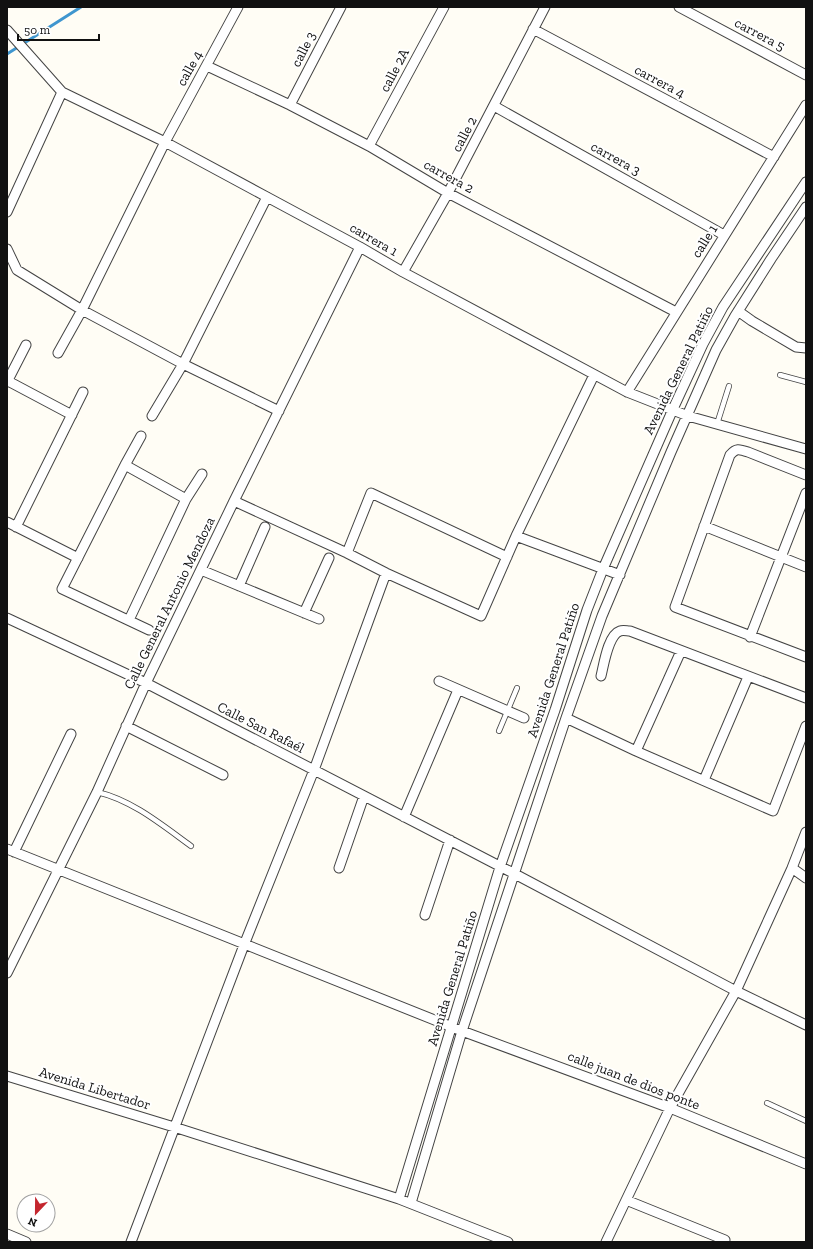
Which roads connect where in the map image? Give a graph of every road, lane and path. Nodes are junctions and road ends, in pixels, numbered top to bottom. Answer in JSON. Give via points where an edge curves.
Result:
{"nodes":[{"id":1,"x":238,"y":7,"type":"edge"},
{"id":2,"x":341,"y":7,"type":"edge"},
{"id":3,"x":444,"y":7,"type":"edge"},
{"id":4,"x":545,"y":7,"type":"edge"},
{"id":5,"x":679,"y":7,"type":"edge"},
{"id":6,"x":533,"y":29,"type":"junction"},
{"id":7,"x":8,"y":32,"type":"edge"},
{"id":8,"x":207,"y":66,"type":"junction"},
{"id":9,"x":806,"y":75,"type":"edge"},
{"id":10,"x":62,"y":92,"type":"junction"},
{"id":11,"x":290,"y":105,"type":"junction"},
{"id":12,"x":806,"y":105,"type":"edge"},
{"id":13,"x":494,"y":106,"type":"junction"},
{"id":14,"x":165,"y":142,"type":"junction"},
{"id":15,"x":369,"y":146,"type":"junction"},
{"id":16,"x":774,"y":158,"type":"junction"},
{"id":17,"x":806,"y":182,"type":"edge"},
{"id":18,"x":448,"y":193,"type":"junction"},
{"id":19,"x":268,"y":197,"type":"junction"},
{"id":20,"x":806,"y":207,"type":"edge"},
{"id":21,"x":7,"y":212,"type":"edge"},
{"id":22,"x":724,"y":235,"type":"junction"},
{"id":23,"x":360,"y":247,"type":"junction"},
{"id":24,"x":7,"y":249,"type":"edge"},
{"id":25,"x":404,"y":272,"type":"junction"},
{"id":26,"x":82,"y":310,"type":"junction"},
{"id":27,"x":738,"y":311,"type":"junction"},
{"id":28,"x":676,"y":312,"type":"junction"},
{"id":29,"x":26,"y":345,"type":"dead end"},
{"id":30,"x":806,"y":348,"type":"edge"},
{"id":31,"x":58,"y":353,"type":"dead end"},
{"id":32,"x":183,"y":364,"type":"junction"},
{"id":33,"x":594,"y":375,"type":"junction"},
{"id":34,"x":780,"y":375,"type":"dead end"},
{"id":35,"x":7,"y":381,"type":"edge"},
{"id":36,"x":806,"y":382,"type":"edge"},
{"id":37,"x":729,"y":386,"type":"dead end"},
{"id":38,"x":83,"y":392,"type":"dead end"},
{"id":39,"x":627,"y":392,"type":"junction"},
{"id":40,"x":673,"y":409,"type":"junction"},
{"id":41,"x":279,"y":411,"type":"junction"},
{"id":42,"x":72,"y":415,"type":"junction"},
{"id":43,"x":152,"y":416,"type":"dead end"},
{"id":44,"x":688,"y":416,"type":"junction"},
{"id":45,"x":717,"y":424,"type":"junction"},
{"id":46,"x":141,"y":436,"type":"dead end"},
{"id":47,"x":806,"y":448,"type":"edge"},
{"id":48,"x":125,"y":465,"type":"junction"},
{"id":49,"x":202,"y":474,"type":"dead end"},
{"id":50,"x":806,"y":475,"type":"edge"},
{"id":51,"x":806,"y":493,"type":"edge"},
{"id":52,"x":186,"y":499,"type":"junction"},
{"id":53,"x":234,"y":501,"type":"junction"},
{"id":54,"x":7,"y":522,"type":"edge"},
{"id":55,"x":704,"y":526,"type":"junction"},
{"id":56,"x":16,"y":527,"type":"junction"},
{"id":57,"x":265,"y":527,"type":"dead end"},
{"id":58,"x":516,"y":536,"type":"junction"},
{"id":59,"x":347,"y":553,"type":"junction"},
{"id":60,"x":507,"y":557,"type":"junction"},
{"id":61,"x":78,"y":558,"type":"junction"},
{"id":62,"x":329,"y":558,"type":"dead end"},
{"id":63,"x":781,"y":558,"type":"junction"},
{"id":64,"x":806,"y":567,"type":"edge"},
{"id":65,"x":603,"y":569,"type":"junction"},
{"id":66,"x":201,"y":570,"type":"junction"},
{"id":67,"x":386,"y":573,"type":"junction"},
{"id":68,"x":620,"y":575,"type":"junction"},
{"id":69,"x":239,"y":586,"type":"junction"},
{"id":70,"x":304,"y":613,"type":"junction"},
{"id":71,"x":7,"y":618,"type":"edge"},
{"id":72,"x":319,"y":619,"type":"dead end"},
{"id":73,"x":129,"y":620,"type":"junction"},
{"id":74,"x":149,"y":630,"type":"dead end"},
{"id":75,"x":750,"y":636,"type":"junction"},
{"id":76,"x":681,"y":651,"type":"junction"},
{"id":77,"x":806,"y":657,"type":"edge"},
{"id":78,"x":601,"y":676,"type":"dead end"},
{"id":79,"x":748,"y":677,"type":"junction"},
{"id":80,"x":439,"y":681,"type":"dead end"},
{"id":81,"x":146,"y":683,"type":"junction"},
{"id":82,"x":517,"y":688,"type":"dead end"},
{"id":83,"x":458,"y":690,"type":"junction"},
{"id":84,"x":806,"y":698,"type":"edge"},
{"id":85,"x":508,"y":711,"type":"junction"},
{"id":86,"x":524,"y":718,"type":"dead end"},
{"id":87,"x":566,"y":718,"type":"junction"},
{"id":88,"x":126,"y":726,"type":"junction"},
{"id":89,"x":806,"y":726,"type":"edge"},
{"id":90,"x":499,"y":731,"type":"dead end"},
{"id":91,"x":71,"y":734,"type":"dead end"},
{"id":92,"x":636,"y":751,"type":"junction"},
{"id":93,"x":314,"y":770,"type":"junction"},
{"id":94,"x":223,"y":775,"type":"dead end"},
{"id":95,"x":704,"y":780,"type":"junction"},
{"id":96,"x":97,"y":792,"type":"junction"},
{"id":97,"x":364,"y":796,"type":"junction"},
{"id":98,"x":404,"y":817,"type":"junction"},
{"id":99,"x":806,"y":832,"type":"edge"},
{"id":100,"x":450,"y":840,"type":"junction"},
{"id":101,"x":191,"y":846,"type":"dead end"},
{"id":102,"x":10,"y":851,"type":"edge"},
{"id":103,"x":500,"y":867,"type":"junction"},
{"id":104,"x":339,"y":868,"type":"dead end"},
{"id":105,"x":792,"y":868,"type":"junction"},
{"id":106,"x":58,"y":870,"type":"junction"},
{"id":107,"x":513,"y":873,"type":"junction"},
{"id":108,"x":806,"y":878,"type":"edge"},
{"id":109,"x":426,"y":915,"type":"dead end"},
{"id":110,"x":244,"y":945,"type":"junction"},
{"id":111,"x":7,"y":973,"type":"edge"},
{"id":112,"x":736,"y":990,"type":"junction"},
{"id":113,"x":805,"y":1022,"type":"edge"},
{"id":114,"x":452,"y":1026,"type":"junction"},
{"id":115,"x":462,"y":1030,"type":"junction"},
{"id":116,"x":7,"y":1076,"type":"edge"},
{"id":117,"x":767,"y":1103,"type":"dead end"},
{"id":118,"x":670,"y":1108,"type":"junction"},
{"id":119,"x":806,"y":1121,"type":"edge"},
{"id":120,"x":174,"y":1127,"type":"junction"},
{"id":121,"x":806,"y":1163,"type":"edge"},
{"id":122,"x":399,"y":1199,"type":"junction"},
{"id":123,"x":626,"y":1200,"type":"junction"},
{"id":124,"x":411,"y":1203,"type":"junction"},
{"id":125,"x":7,"y":1234,"type":"edge"},
{"id":126,"x":725,"y":1240,"type":"dead end"},
{"id":127,"x":26,"y":1242,"type":"edge"},
{"id":128,"x":131,"y":1242,"type":"edge"},
{"id":129,"x":508,"y":1242,"type":"edge"},
{"id":130,"x":606,"y":1242,"type":"edge"}],
"edges":[{"from":1,"to":8,"type":"street","name":"calle 4"},
{"from":2,"to":11,"type":"street","name":"calle 3"},
{"from":3,"to":15,"type":"street","name":"calle 2A"},
{"from":4,"to":6,"type":"street","name":"calle 2"},
{"from":5,"to":9,"type":"street","name":"carrera 5"},
{"from":6,"to":13,"type":"street","name":"calle 2"},
{"from":6,"to":16,"type":"street","name":"carrera 4"},
{"from":7,"to":10,"type":"street"},
{"from":8,"to":11,"type":"street","name":"carrera 2"},
{"from":8,"to":14,"type":"street","name":"calle 4"},
{"from":10,"to":14,"type":"street","name":"carrera 1"},
{"from":10,"to":21,"type":"street"},
{"from":11,"to":15,"type":"street","name":"carrera 2"},
{"from":12,"to":16,"type":"street","name":"calle 1"},
{"from":13,"to":18,"type":"street","name":"calle 2"},
{"from":13,"to":22,"type":"street","name":"carrera 3"},
{"from":14,"to":19,"type":"street","name":"carrera 1"},
{"from":14,"to":26,"type":"street","name":"calle 4"},
{"from":15,"to":18,"type":"street","name":"carrera 2"},
{"from":16,"to":22,"type":"street","name":"calle 1"},
{"from":17,"to":40,"type":"street","name":"Avenida General Patiño","via":[[723,307]]},
{"from":18,"to":25,"type":"street","name":"calle 2"},
{"from":18,"to":28,"type":"street","name":"carrera 2"},
{"from":19,"to":23,"type":"street","name":"carrera 1"},
{"from":19,"to":32,"type":"street"},
{"from":20,"to":27,"type":"street","name":"Avenida General Patiño"},
{"from":22,"to":28,"type":"street","name":"calle 1"},
{"from":23,"to":25,"type":"street","name":"carrera 1"},
{"from":23,"to":41,"type":"street","name":"Calle General Antonio Mendoza"},
{"from":24,"to":26,"type":"street","via":[[17,270]]},
{"from":25,"to":33,"type":"street","name":"carrera 1"},
{"from":26,"to":31,"type":"street","name":"calle 4"},
{"from":26,"to":32,"type":"street"},
{"from":27,"to":30,"type":"street","via":[[796,347]]},
{"from":27,"to":44,"type":"street","name":"Avenida General Patiño","via":[[716,350]]},
{"from":28,"to":39,"type":"street","name":"calle 1"},
{"from":29,"to":35,"type":"street"},
{"from":32,"to":41,"type":"street"},
{"from":32,"to":43,"type":"street"},
{"from":33,"to":39,"type":"street","name":"carrera 1"},
{"from":33,"to":58,"type":"street"},
{"from":34,"to":36,"type":"lane"},
{"from":35,"to":42,"type":"street"},
{"from":37,"to":45,"type":"lane"},
{"from":38,"to":42,"type":"street"},
{"from":39,"to":40,"type":"street","name":"carrera 1"},
{"from":40,"to":44,"type":"street","name":"carrera 1"},
{"from":40,"to":65,"type":"street","name":"Avenida General Patiño"},
{"from":41,"to":53,"type":"street","name":"Calle General Antonio Mendoza"},
{"from":42,"to":56,"type":"street"},
{"from":44,"to":45,"type":"street","name":"carrera 1"},
{"from":44,"to":68,"type":"street","name":"Avenida General Patiño"},
{"from":45,"to":47,"type":"street","name":"carrera 1"},
{"from":46,"to":48,"type":"street"},
{"from":48,"to":52,"type":"street"},
{"from":48,"to":61,"type":"street"},
{"from":49,"to":52,"type":"street"},
{"from":50,"to":55,"type":"street","via":[[748,452],[735,450],[730,455]]},
{"from":51,"to":63,"type":"street"},
{"from":52,"to":73,"type":"street"},
{"from":53,"to":59,"type":"street"},
{"from":53,"to":66,"type":"street","name":"Calle General Antonio Mendoza"},
{"from":54,"to":56,"type":"street"},
{"from":55,"to":63,"type":"street"},
{"from":55,"to":75,"type":"street","via":[[675,606]]},
{"from":56,"to":61,"type":"street"},
{"from":57,"to":69,"type":"street"},
{"from":58,"to":60,"type":"street"},
{"from":58,"to":65,"type":"street"},
{"from":59,"to":60,"type":"street","via":[[372,493]]},
{"from":59,"to":67,"type":"street"},
{"from":60,"to":67,"type":"street","via":[[481,616]]},
{"from":61,"to":73,"type":"street","via":[[62,589]]},
{"from":62,"to":70,"type":"street"},
{"from":63,"to":64,"type":"street"},
{"from":63,"to":75,"type":"street"},
{"from":65,"to":68,"type":"street"},
{"from":65,"to":103,"type":"street","name":"Avenida General Patiño"},
{"from":66,"to":69,"type":"street"},
{"from":66,"to":81,"type":"street","name":"Calle General Antonio Mendoza"},
{"from":67,"to":93,"type":"street"},
{"from":68,"to":87,"type":"street","name":"Avenida General Patiño","via":[[602,616]]},
{"from":69,"to":70,"type":"street"},
{"from":70,"to":72,"type":"street"},
{"from":71,"to":81,"type":"street","name":"Calle San Rafaél"},
{"from":73,"to":74,"type":"street"},
{"from":75,"to":77,"type":"street"},
{"from":76,"to":78,"type":"street","via":[[630,631],[621,630],[610,640]]},
{"from":76,"to":79,"type":"street"},
{"from":76,"to":92,"type":"street"},
{"from":79,"to":84,"type":"street"},
{"from":79,"to":95,"type":"street"},
{"from":80,"to":83,"type":"street"},
{"from":81,"to":88,"type":"street","name":"Calle General Antonio Mendoza"},
{"from":81,"to":93,"type":"street","name":"Calle San Rafaél"},
{"from":82,"to":85,"type":"lane"},
{"from":83,"to":85,"type":"street"},
{"from":83,"to":98,"type":"street"},
{"from":85,"to":86,"type":"street"},
{"from":85,"to":90,"type":"lane"},
{"from":87,"to":92,"type":"street"},
{"from":87,"to":107,"type":"street","name":"Avenida General Patiño"},
{"from":88,"to":94,"type":"street"},
{"from":88,"to":96,"type":"street","name":"Calle General Antonio Mendoza"},
{"from":89,"to":95,"type":"street","via":[[772,811]]},
{"from":91,"to":102,"type":"street"},
{"from":92,"to":95,"type":"street"},
{"from":93,"to":97,"type":"street","name":"Calle San Rafaél"},
{"from":93,"to":110,"type":"street"},
{"from":96,"to":101,"type":"lane","via":[[116,798],[146,814]]},
{"from":96,"to":106,"type":"street","name":"Calle General Antonio Mendoza"},
{"from":97,"to":98,"type":"street","name":"Calle San Rafaél"},
{"from":97,"to":104,"type":"street"},
{"from":98,"to":100,"type":"street","name":"Calle San Rafaél"},
{"from":99,"to":105,"type":"street"},
{"from":100,"to":103,"type":"street","name":"Calle San Rafaél"},
{"from":100,"to":109,"type":"street"},
{"from":102,"to":106,"type":"street"},
{"from":103,"to":107,"type":"street","name":"Calle San Rafaél"},
{"from":103,"to":114,"type":"street","name":"Avenida General Patiño"},
{"from":105,"to":108,"type":"street"},
{"from":105,"to":112,"type":"street"},
{"from":106,"to":110,"type":"street","name":"calle juan de dios ponte"},
{"from":106,"to":111,"type":"street","name":"Calle General Antonio Mendoza"},
{"from":107,"to":112,"type":"street","name":"Calle San Rafaél"},
{"from":107,"to":115,"type":"street","name":"Avenida General Patiño"},
{"from":110,"to":114,"type":"street","name":"calle juan de dios ponte"},
{"from":110,"to":120,"type":"street"},
{"from":112,"to":113,"type":"street","name":"Calle San Rafaél"},
{"from":112,"to":118,"type":"street"},
{"from":114,"to":115,"type":"street","name":"calle juan de dios ponte"},
{"from":114,"to":122,"type":"street","name":"Avenida General Patiño"},
{"from":115,"to":118,"type":"street","name":"calle juan de dios ponte"},
{"from":115,"to":124,"type":"street","name":"Avenida General Patiño"},
{"from":116,"to":120,"type":"street","name":"Avenida Libertador"},
{"from":117,"to":119,"type":"lane"},
{"from":118,"to":121,"type":"street","name":"calle juan de dios ponte"},
{"from":118,"to":123,"type":"street"},
{"from":120,"to":122,"type":"street","name":"Avenida Libertador"},
{"from":120,"to":128,"type":"street"},
{"from":122,"to":124,"type":"street"},
{"from":123,"to":126,"type":"street"},
{"from":123,"to":130,"type":"street"},
{"from":124,"to":129,"type":"street"},
{"from":125,"to":127,"type":"street"}]}
